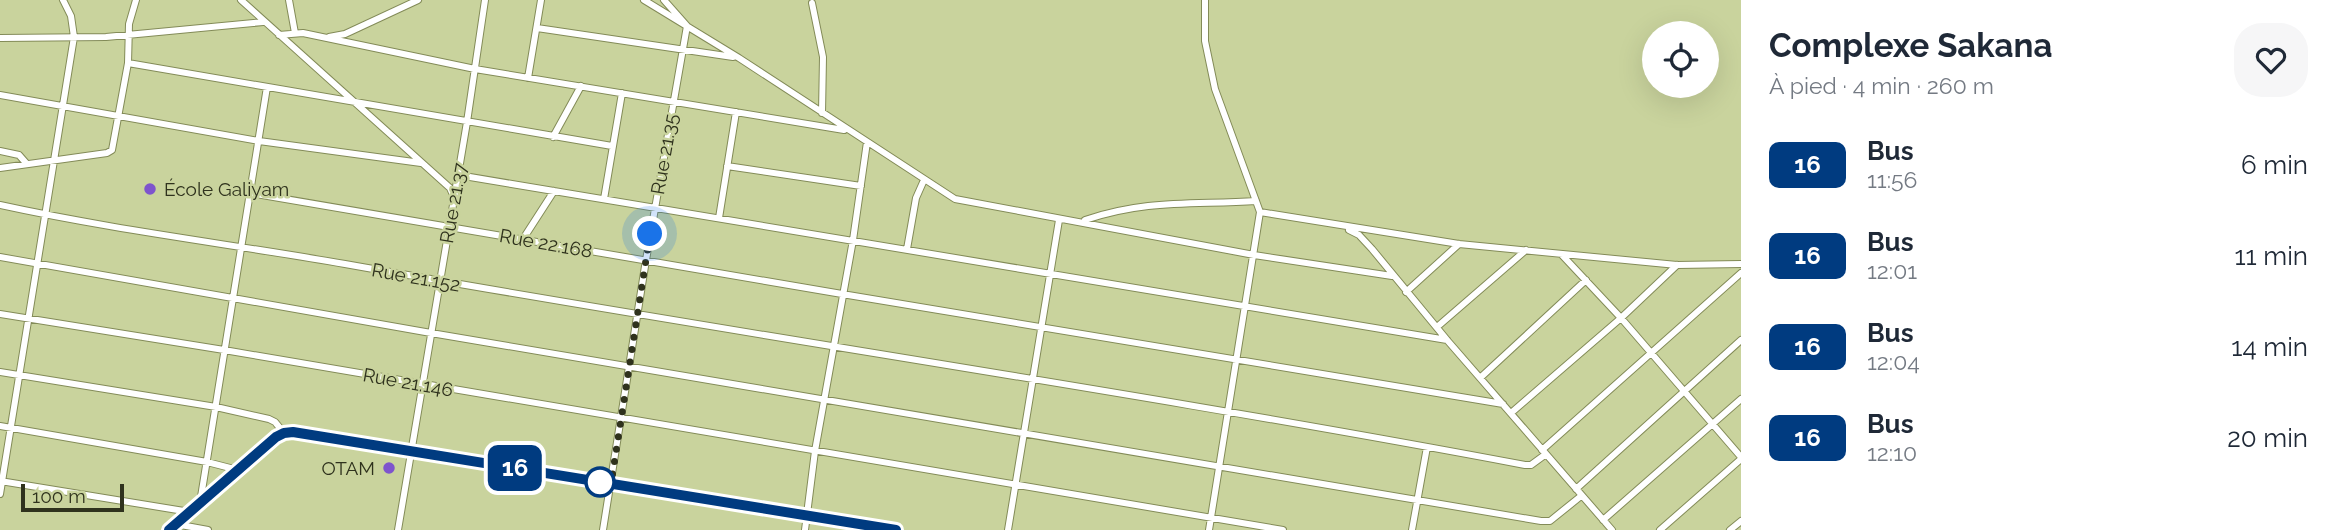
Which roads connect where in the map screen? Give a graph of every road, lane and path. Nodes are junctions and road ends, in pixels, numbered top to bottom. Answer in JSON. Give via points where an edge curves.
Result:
{"nodes":[{"id":1,"x":63,"y":0,"type":"edge"},
{"id":2,"x":135,"y":0,"type":"edge"},
{"id":3,"x":241,"y":0,"type":"edge"},
{"id":4,"x":289,"y":0,"type":"edge"},
{"id":5,"x":418,"y":0,"type":"edge"},
{"id":6,"x":485,"y":0,"type":"edge"},
{"id":7,"x":541,"y":0,"type":"edge"},
{"id":8,"x":644,"y":0,"type":"edge"},
{"id":9,"x":664,"y":0,"type":"edge"},
{"id":10,"x":1205,"y":0,"type":"edge"},
{"id":11,"x":812,"y":3,"type":"dead end"},
{"id":12,"x":263,"y":22,"type":"junction"},
{"id":13,"x":687,"y":26,"type":"junction"},
{"id":14,"x":537,"y":28,"type":"junction"},
{"id":15,"x":295,"y":33,"type":"junction"},
{"id":16,"x":129,"y":34,"type":"junction"},
{"id":17,"x":279,"y":35,"type":"junction"},
{"id":18,"x":74,"y":37,"type":"junction"},
{"id":19,"x":0,"y":38,"type":"edge"},
{"id":20,"x":327,"y":38,"type":"junction"},
{"id":21,"x":682,"y":50,"type":"junction"},
{"id":22,"x":739,"y":58,"type":"junction"},
{"id":23,"x":128,"y":63,"type":"junction"},
{"id":24,"x":475,"y":69,"type":"junction"},
{"id":25,"x":528,"y":78,"type":"junction"},
{"id":26,"x":581,"y":86,"type":"junction"},
{"id":27,"x":267,"y":87,"type":"junction"},
{"id":28,"x":622,"y":93,"type":"junction"},
{"id":29,"x":0,"y":95,"type":"edge"},
{"id":30,"x":352,"y":102,"type":"junction"},
{"id":31,"x":674,"y":102,"type":"junction"},
{"id":32,"x":62,"y":106,"type":"junction"},
{"id":33,"x":736,"y":112,"type":"junction"},
{"id":34,"x":822,"y":114,"type":"junction"},
{"id":35,"x":119,"y":118,"type":"junction"},
{"id":36,"x":467,"y":122,"type":"junction"},
{"id":37,"x":849,"y":131,"type":"junction"},
{"id":38,"x":553,"y":137,"type":"junction"},
{"id":39,"x":259,"y":141,"type":"junction"},
{"id":40,"x":867,"y":142,"type":"junction"},
{"id":41,"x":612,"y":146,"type":"junction"},
{"id":42,"x":0,"y":151,"type":"edge"},
{"id":43,"x":54,"y":161,"type":"junction"},
{"id":44,"x":26,"y":163,"type":"junction"},
{"id":45,"x":421,"y":163,"type":"junction"},
{"id":46,"x":727,"y":166,"type":"junction"},
{"id":47,"x":0,"y":167,"type":"edge"},
{"id":48,"x":458,"y":175,"type":"junction"},
{"id":49,"x":923,"y":180,"type":"junction"},
{"id":50,"x":861,"y":186,"type":"junction"},
{"id":51,"x":554,"y":191,"type":"junction"},
{"id":52,"x":250,"y":193,"type":"junction"},
{"id":53,"x":453,"y":195,"type":"junction"},
{"id":54,"x":604,"y":199,"type":"junction"},
{"id":55,"x":1256,"y":201,"type":"junction"},
{"id":56,"x":0,"y":205,"type":"edge"},
{"id":57,"x":655,"y":207,"type":"junction"},
{"id":58,"x":1259,"y":212,"type":"junction"},
{"id":59,"x":45,"y":215,"type":"junction"},
{"id":60,"x":719,"y":218,"type":"junction"},
{"id":61,"x":1059,"y":219,"type":"junction"},
{"id":62,"x":1082,"y":221,"type":"junction"},
{"id":63,"x":448,"y":227,"type":"junction"},
{"id":64,"x":1346,"y":228,"type":"junction"},
{"id":65,"x":523,"y":239,"type":"junction"},
{"id":66,"x":853,"y":240,"type":"junction"},
{"id":67,"x":1459,"y":244,"type":"junction"},
{"id":68,"x":242,"y":246,"type":"junction"},
{"id":69,"x":907,"y":249,"type":"junction"},
{"id":70,"x":1526,"y":250,"type":"junction"},
{"id":71,"x":1254,"y":255,"type":"junction"},
{"id":72,"x":1562,"y":255,"type":"junction"},
{"id":73,"x":0,"y":257,"type":"edge"},
{"id":74,"x":646,"y":260,"type":"junction"},
{"id":75,"x":36,"y":264,"type":"junction"},
{"id":76,"x":1741,"y":264,"type":"edge"},
{"id":77,"x":1677,"y":265,"type":"junction"},
{"id":78,"x":1741,"y":273,"type":"edge"},
{"id":79,"x":1051,"y":274,"type":"junction"},
{"id":80,"x":1392,"y":276,"type":"junction"},
{"id":81,"x":1586,"y":280,"type":"junction"},
{"id":82,"x":439,"y":281,"type":"junction"},
{"id":83,"x":1406,"y":292,"type":"junction"},
{"id":84,"x":842,"y":294,"type":"junction"},
{"id":85,"x":233,"y":299,"type":"junction"},
{"id":86,"x":1245,"y":308,"type":"junction"},
{"id":87,"x":0,"y":314,"type":"edge"},
{"id":88,"x":639,"y":314,"type":"junction"},
{"id":89,"x":1621,"y":318,"type":"junction"},
{"id":90,"x":28,"y":319,"type":"junction"},
{"id":91,"x":1042,"y":326,"type":"junction"},
{"id":92,"x":1437,"y":327,"type":"junction"},
{"id":93,"x":431,"y":333,"type":"junction"},
{"id":94,"x":1447,"y":340,"type":"junction"},
{"id":95,"x":1741,"y":340,"type":"edge"},
{"id":96,"x":833,"y":347,"type":"junction"},
{"id":97,"x":224,"y":350,"type":"junction"},
{"id":98,"x":1652,"y":354,"type":"junction"},
{"id":99,"x":1237,"y":360,"type":"junction"},
{"id":100,"x":630,"y":366,"type":"junction"},
{"id":101,"x":0,"y":372,"type":"edge"},
{"id":102,"x":19,"y":375,"type":"junction"},
{"id":103,"x":1480,"y":378,"type":"junction"},
{"id":104,"x":1033,"y":379,"type":"junction"},
{"id":105,"x":422,"y":385,"type":"junction"},
{"id":106,"x":1684,"y":391,"type":"junction"},
{"id":107,"x":824,"y":399,"type":"junction"},
{"id":108,"x":1741,"y":399,"type":"edge"},
{"id":109,"x":1503,"y":404,"type":"junction"},
{"id":110,"x":216,"y":407,"type":"junction"},
{"id":111,"x":1228,"y":413,"type":"junction"},
{"id":112,"x":1511,"y":413,"type":"junction"},
{"id":113,"x":622,"y":419,"type":"junction"},
{"id":114,"x":1713,"y":424,"type":"junction"},
{"id":115,"x":0,"y":426,"type":"edge"},
{"id":116,"x":10,"y":427,"type":"junction"},
{"id":117,"x":284,"y":433,"type":"junction"},
{"id":118,"x":1024,"y":433,"type":"junction"},
{"id":119,"x":1427,"y":447,"type":"junction"},
{"id":120,"x":412,"y":451,"type":"junction"},
{"id":121,"x":815,"y":451,"type":"junction"},
{"id":122,"x":1544,"y":452,"type":"junction"},
{"id":123,"x":1741,"y":458,"type":"edge"},
{"id":124,"x":207,"y":462,"type":"junction"},
{"id":125,"x":1219,"y":466,"type":"junction"},
{"id":126,"x":238,"y":470,"type":"junction"},
{"id":127,"x":1,"y":481,"type":"edge"},
{"id":128,"x":611,"y":484,"type":"junction"},
{"id":129,"x":1015,"y":485,"type":"junction"},
{"id":130,"x":1576,"y":489,"type":"junction"},
{"id":131,"x":0,"y":494,"type":"edge"},
{"id":132,"x":1581,"y":496,"type":"junction"},
{"id":133,"x":1418,"y":499,"type":"junction"},
{"id":134,"x":200,"y":504,"type":"junction"},
{"id":135,"x":190,"y":512,"type":"junction"},
{"id":136,"x":807,"y":515,"type":"junction"},
{"id":137,"x":1211,"y":518,"type":"junction"},
{"id":138,"x":1604,"y":520,"type":"junction"},
{"id":139,"x":1741,"y":521,"type":"edge"},
{"id":140,"x":172,"y":527,"type":"edge"},
{"id":141,"x":1733,"y":529,"type":"edge"},
{"id":142,"x":208,"y":530,"type":"edge"},
{"id":143,"x":398,"y":530,"type":"edge"},
{"id":144,"x":603,"y":530,"type":"edge"},
{"id":145,"x":805,"y":530,"type":"edge"},
{"id":146,"x":896,"y":530,"type":"edge"},
{"id":147,"x":1007,"y":530,"type":"edge"},
{"id":148,"x":1209,"y":530,"type":"edge"},
{"id":149,"x":1283,"y":530,"type":"edge"},
{"id":150,"x":1412,"y":530,"type":"edge"},
{"id":151,"x":1612,"y":530,"type":"edge"},
{"id":152,"x":1660,"y":530,"type":"edge"}],
"edges":[{"from":1,"to":18,"type":"street"},
{"from":2,"to":16,"type":"street"},
{"from":3,"to":12,"type":"street"},
{"from":4,"to":15,"type":"street"},
{"from":5,"to":20,"type":"street"},
{"from":6,"to":24,"type":"street","name":"Rue 21.37"},
{"from":7,"to":14,"type":"street"},
{"from":8,"to":13,"type":"street"},
{"from":9,"to":13,"type":"street"},
{"from":10,"to":55,"type":"street","via":[[1205,41],[1215,89]]},
{"from":11,"to":34,"type":"street","via":[[823,57]]},
{"from":12,"to":16,"type":"street"},
{"from":12,"to":17,"type":"street"},
{"from":13,"to":21,"type":"street","name":"Rue 21.35"},
{"from":13,"to":22,"type":"street"},
{"from":14,"to":21,"type":"street"},
{"from":14,"to":25,"type":"street"},
{"from":15,"to":17,"type":"street"},
{"from":15,"to":20,"type":"street"},
{"from":16,"to":18,"type":"street"},
{"from":16,"to":23,"type":"street"},
{"from":17,"to":30,"type":"street"},
{"from":18,"to":19,"type":"street"},
{"from":18,"to":32,"type":"street"},
{"from":20,"to":24,"type":"street"},
{"from":21,"to":22,"type":"street"},
{"from":21,"to":31,"type":"street","name":"Rue 21.35"},
{"from":22,"to":34,"type":"street"},
{"from":23,"to":27,"type":"street"},
{"from":23,"to":35,"type":"street"},
{"from":24,"to":25,"type":"street"},
{"from":24,"to":36,"type":"street","name":"Rue 21.37"},
{"from":25,"to":26,"type":"street"},
{"from":26,"to":28,"type":"street"},
{"from":26,"to":38,"type":"street"},
{"from":27,"to":30,"type":"street"},
{"from":27,"to":39,"type":"street"},
{"from":28,"to":31,"type":"street"},
{"from":28,"to":41,"type":"street"},
{"from":29,"to":32,"type":"street"},
{"from":30,"to":36,"type":"street"},
{"from":30,"to":45,"type":"street"},
{"from":31,"to":33,"type":"street"},
{"from":31,"to":57,"type":"street","name":"Rue 21.35"},
{"from":32,"to":35,"type":"street"},
{"from":32,"to":43,"type":"street"},
{"from":33,"to":37,"type":"street"},
{"from":33,"to":46,"type":"street"},
{"from":34,"to":37,"type":"street"},
{"from":35,"to":39,"type":"street"},
{"from":35,"to":43,"type":"street","via":[[110,152]]},
{"from":36,"to":38,"type":"street"},
{"from":36,"to":48,"type":"street","name":"Rue 21.37"},
{"from":37,"to":40,"type":"street"},
{"from":38,"to":41,"type":"street"},
{"from":39,"to":45,"type":"street"},
{"from":39,"to":52,"type":"street"},
{"from":40,"to":49,"type":"street"},
{"from":40,"to":50,"type":"street"},
{"from":41,"to":54,"type":"street"},
{"from":42,"to":44,"type":"street","via":[[19,155]]},
{"from":43,"to":44,"type":"street"},
{"from":43,"to":59,"type":"street"},
{"from":44,"to":47,"type":"street"},
{"from":45,"to":53,"type":"street"},
{"from":46,"to":50,"type":"street"},
{"from":46,"to":60,"type":"street"},
{"from":48,"to":51,"type":"street"},
{"from":48,"to":53,"type":"street","name":"Rue 21.37"},
{"from":49,"to":61,"type":"street","via":[[956,199]]},
{"from":49,"to":69,"type":"street"},
{"from":50,"to":66,"type":"street"},
{"from":51,"to":54,"type":"street"},
{"from":51,"to":65,"type":"street"},
{"from":52,"to":63,"type":"street","name":"Rue 22.168"},
{"from":52,"to":68,"type":"street"},
{"from":53,"to":63,"type":"street","name":"Rue 21.37"},
{"from":54,"to":57,"type":"street"},
{"from":55,"to":58,"type":"street"},
{"from":55,"to":62,"type":"street","via":[[1176,202],[1114,210]]},
{"from":56,"to":59,"type":"street","name":"Rue 21.152"},
{"from":57,"to":60,"type":"street"},
{"from":57,"to":74,"type":"street","name":"Rue 21.35"},
{"from":58,"to":64,"type":"street"},
{"from":58,"to":71,"type":"street"},
{"from":59,"to":68,"type":"street","name":"Rue 21.152"},
{"from":59,"to":75,"type":"street"},
{"from":60,"to":66,"type":"street"},
{"from":61,"to":62,"type":"street"},
{"from":61,"to":79,"type":"street"},
{"from":62,"to":71,"type":"street"},
{"from":63,"to":65,"type":"street","name":"Rue 22.168"},
{"from":63,"to":82,"type":"street","name":"Rue 21.37"},
{"from":64,"to":67,"type":"street"},
{"from":64,"to":80,"type":"street","via":[[1359,235]]},
{"from":65,"to":74,"type":"street","name":"Rue 22.168"},
{"from":66,"to":69,"type":"street"},
{"from":66,"to":84,"type":"street"},
{"from":67,"to":70,"type":"street"},
{"from":67,"to":83,"type":"street"},
{"from":68,"to":82,"type":"street","name":"Rue 21.152"},
{"from":68,"to":85,"type":"street"},
{"from":69,"to":79,"type":"street"},
{"from":70,"to":72,"type":"street"},
{"from":70,"to":92,"type":"street"},
{"from":71,"to":80,"type":"street"},
{"from":71,"to":86,"type":"street"},
{"from":72,"to":77,"type":"street"},
{"from":72,"to":81,"type":"street"},
{"from":73,"to":75,"type":"street"},
{"from":74,"to":84,"type":"street","name":"Rue 22.168"},
{"from":74,"to":88,"type":"street","name":"Rue 21.35"},
{"from":75,"to":85,"type":"street"},
{"from":75,"to":90,"type":"street"},
{"from":76,"to":77,"type":"street"},
{"from":77,"to":89,"type":"street"},
{"from":78,"to":98,"type":"street"},
{"from":79,"to":86,"type":"street"},
{"from":79,"to":91,"type":"street"},
{"from":80,"to":83,"type":"street"},
{"from":81,"to":89,"type":"street"},
{"from":81,"to":103,"type":"street"},
{"from":82,"to":88,"type":"street","name":"Rue 21.152"},
{"from":82,"to":93,"type":"street","name":"Rue 21.37"},
{"from":83,"to":92,"type":"street"},
{"from":84,"to":91,"type":"street","name":"Rue 22.168"},
{"from":84,"to":96,"type":"street"},
{"from":85,"to":93,"type":"street"},
{"from":85,"to":97,"type":"street"},
{"from":86,"to":94,"type":"street"},
{"from":86,"to":99,"type":"street"},
{"from":87,"to":90,"type":"street","name":"Rue 21.146"},
{"from":88,"to":96,"type":"street","name":"Rue 21.152"},
{"from":88,"to":100,"type":"street","name":"Rue 21.35"},
{"from":89,"to":98,"type":"street"},
{"from":89,"to":112,"type":"street"},
{"from":90,"to":97,"type":"street","name":"Rue 21.146"},
{"from":90,"to":102,"type":"street"},
{"from":91,"to":99,"type":"street","name":"Rue 22.168"},
{"from":91,"to":104,"type":"street"},
{"from":92,"to":94,"type":"street"},
{"from":93,"to":100,"type":"street"},
{"from":93,"to":105,"type":"street","name":"Rue 21.37"},
{"from":94,"to":103,"type":"street"},
{"from":95,"to":106,"type":"street"},
{"from":96,"to":104,"type":"street","name":"Rue 21.152"},
{"from":96,"to":107,"type":"street"},
{"from":97,"to":105,"type":"street","name":"Rue 21.146"},
{"from":97,"to":110,"type":"street"},
{"from":98,"to":106,"type":"street"},
{"from":98,"to":122,"type":"street"},
{"from":99,"to":109,"type":"street","name":"Rue 22.168"},
{"from":99,"to":111,"type":"street"},
{"from":100,"to":107,"type":"street"},
{"from":100,"to":113,"type":"street","name":"Rue 21.35"},
{"from":101,"to":102,"type":"street"},
{"from":102,"to":110,"type":"street"},
{"from":102,"to":116,"type":"street"},
{"from":103,"to":109,"type":"street"},
{"from":104,"to":111,"type":"street","name":"Rue 21.152"},
{"from":104,"to":118,"type":"street"},
{"from":105,"to":113,"type":"street","name":"Rue 21.146"},
{"from":105,"to":120,"type":"street","name":"Rue 21.37"},
{"from":106,"to":114,"type":"street"},
{"from":106,"to":130,"type":"street"},
{"from":107,"to":118,"type":"street"},
{"from":107,"to":121,"type":"street"},
{"from":108,"to":114,"type":"street"},
{"from":109,"to":112,"type":"street"},
{"from":110,"to":117,"type":"street","via":[[269,419]]},
{"from":110,"to":124,"type":"street"},
{"from":111,"to":119,"type":"street","name":"Rue 21.152"},
{"from":111,"to":125,"type":"street"},
{"from":112,"to":122,"type":"street"},
{"from":113,"to":121,"type":"street","name":"Rue 21.146"},
{"from":113,"to":128,"type":"street","name":"Rue 21.35"},
{"from":114,"to":123,"type":"street"},
{"from":114,"to":138,"type":"street"},
{"from":115,"to":116,"type":"street"},
{"from":116,"to":124,"type":"street"},
{"from":116,"to":127,"type":"street"},
{"from":117,"to":120,"type":"street"},
{"from":117,"to":126,"type":"street"},
{"from":118,"to":125,"type":"street"},
{"from":118,"to":129,"type":"street"},
{"from":119,"to":122,"type":"street","name":"Rue 21.152","via":[[1525,465]]},
{"from":119,"to":133,"type":"street"},
{"from":120,"to":128,"type":"street"},
{"from":120,"to":143,"type":"street","name":"Rue 21.37"},
{"from":121,"to":129,"type":"street","name":"Rue 21.146"},
{"from":121,"to":136,"type":"street"},
{"from":122,"to":130,"type":"street"},
{"from":123,"to":152,"type":"street"},
{"from":124,"to":126,"type":"street"},
{"from":124,"to":134,"type":"street"},
{"from":125,"to":133,"type":"street"},
{"from":125,"to":137,"type":"street"},
{"from":126,"to":134,"type":"street"},
{"from":127,"to":131,"type":"street"},
{"from":127,"to":135,"type":"street"},
{"from":128,"to":136,"type":"street"},
{"from":128,"to":144,"type":"street","name":"Rue 21.35"},
{"from":129,"to":137,"type":"street","name":"Rue 21.146"},
{"from":129,"to":147,"type":"street"},
{"from":130,"to":132,"type":"street"},
{"from":132,"to":133,"type":"street","via":[[1546,522]]},
{"from":132,"to":138,"type":"street"},
{"from":133,"to":150,"type":"street"},
{"from":134,"to":135,"type":"street"},
{"from":135,"to":140,"type":"street"},
{"from":136,"to":145,"type":"street"},
{"from":136,"to":146,"type":"street"},
{"from":137,"to":148,"type":"street"},
{"from":137,"to":149,"type":"street","name":"Rue 21.146"},
{"from":138,"to":151,"type":"street"},
{"from":139,"to":141,"type":"street"},
{"from":140,"to":142,"type":"street"}]}
